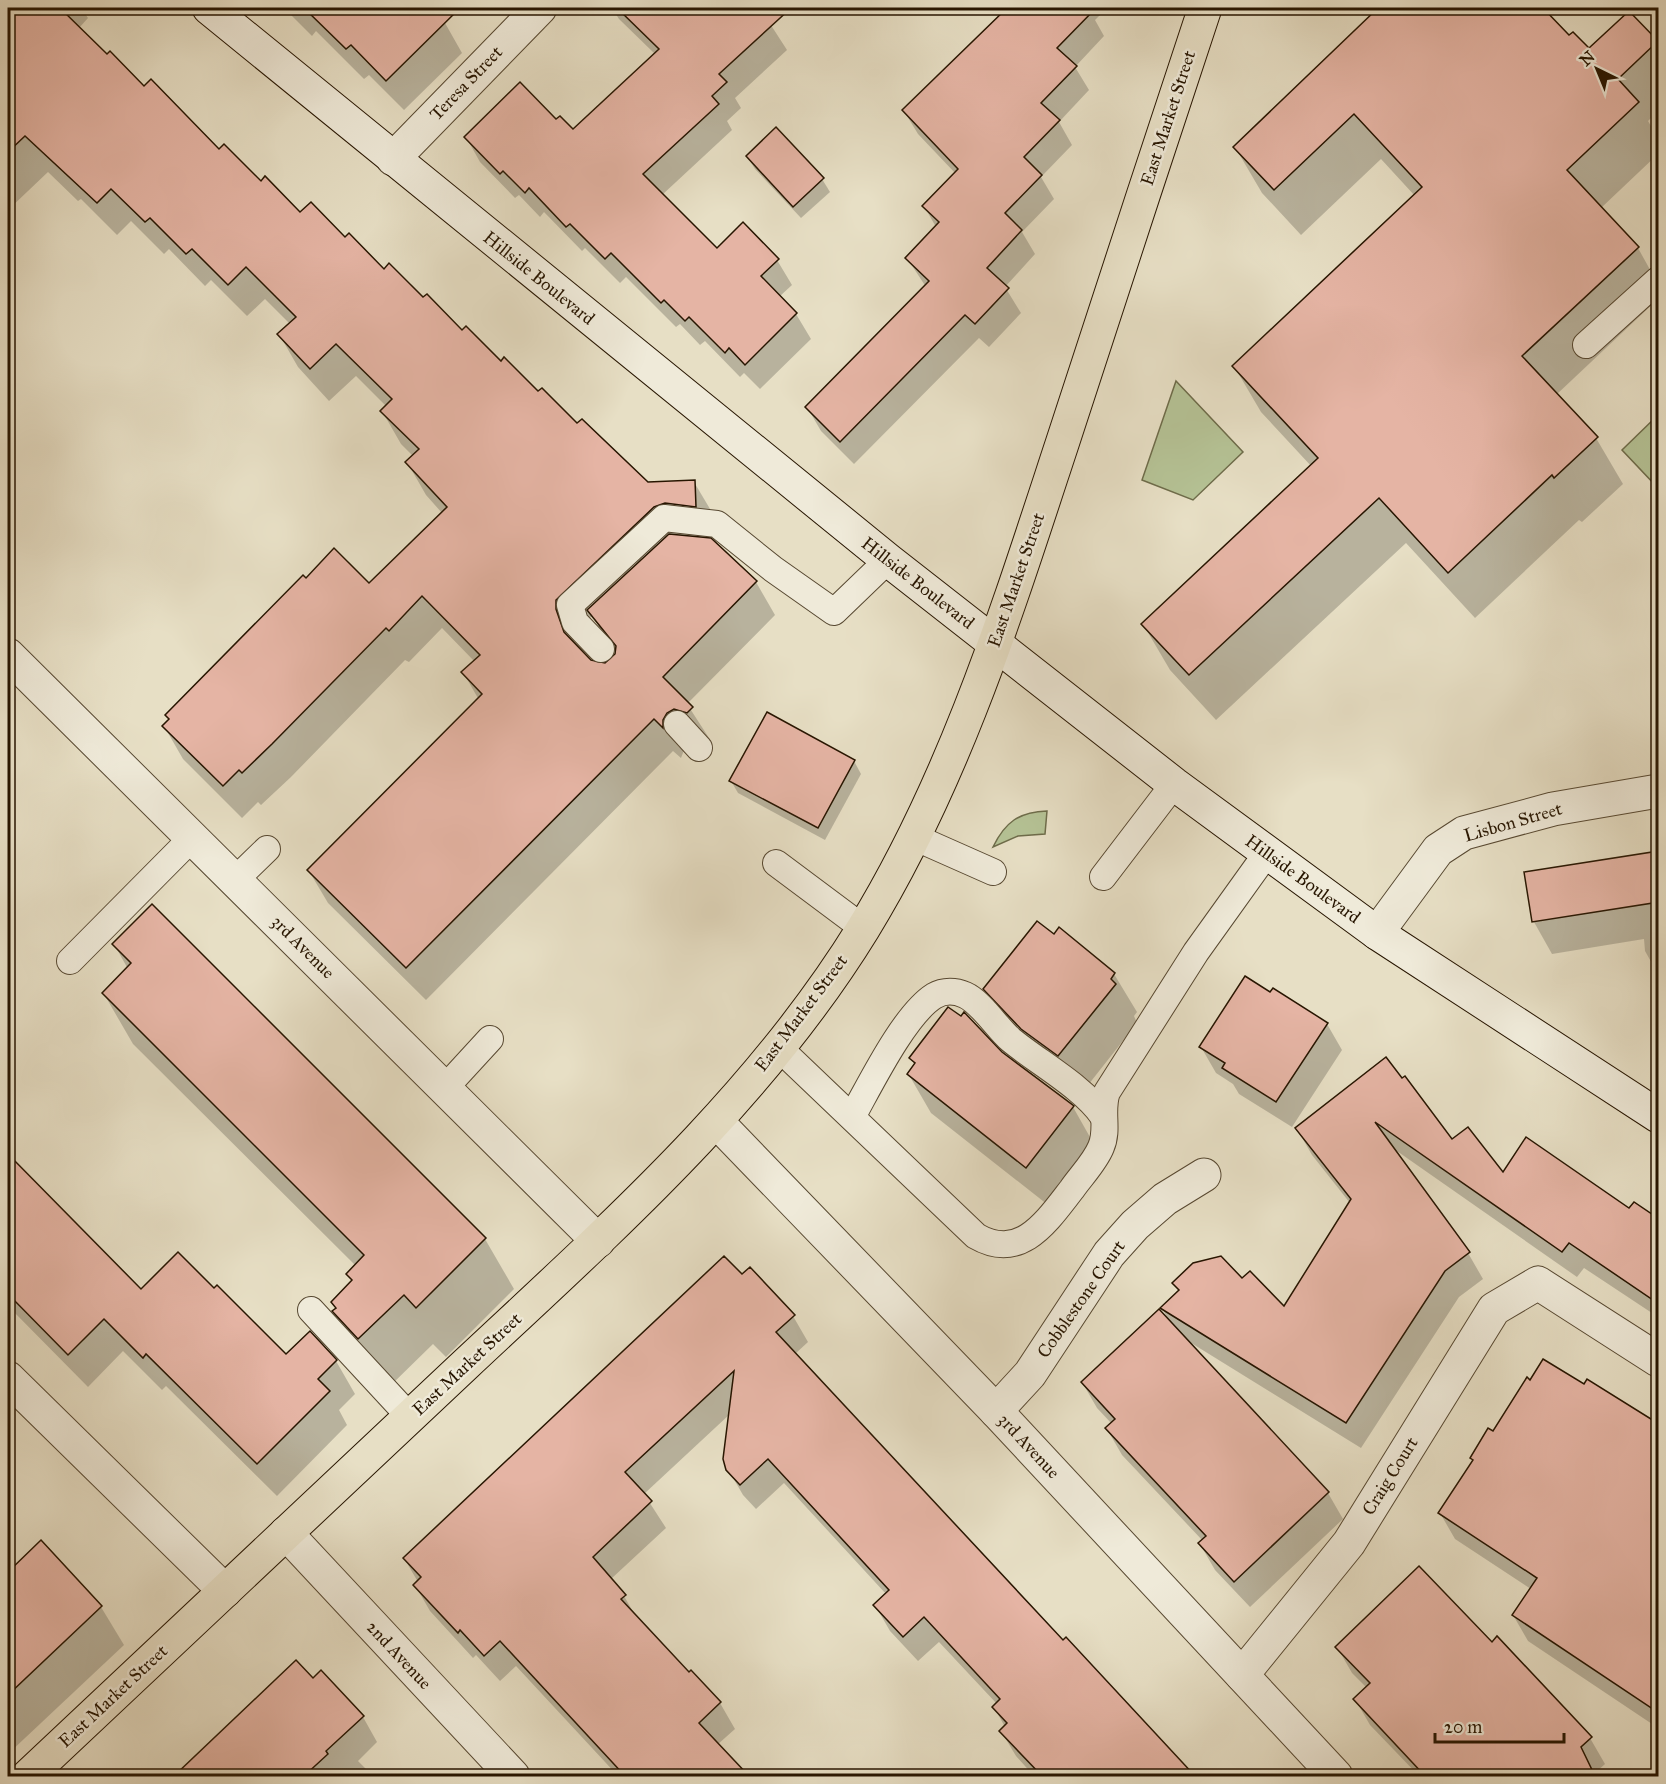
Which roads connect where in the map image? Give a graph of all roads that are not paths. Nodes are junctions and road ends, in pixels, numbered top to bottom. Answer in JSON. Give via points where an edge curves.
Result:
{"nodes":[{"id":1,"x":209,"y":8,"type":"edge"},
{"id":2,"x":540,"y":8,"type":"edge"},
{"id":3,"x":1205,"y":8,"type":"edge"},
{"id":4,"x":393,"y":159,"type":"junction"},
{"id":5,"x":1659,"y":280,"type":"edge"},
{"id":6,"x":1586,"y":345,"type":"dead end"},
{"id":7,"x":888,"y":561,"type":"junction"},
{"id":8,"x":995,"y":644,"type":"junction"},
{"id":9,"x":601,"y":650,"type":"dead end"},
{"id":10,"x":8,"y":655,"type":"edge"},
{"id":11,"x":676,"y":724,"type":"dead end"},
{"id":12,"x":699,"y":748,"type":"dead end"},
{"id":13,"x":1174,"y":784,"type":"junction"},
{"id":14,"x":1659,"y":791,"type":"edge"},
{"id":15,"x":914,"y":837,"type":"junction"},
{"id":16,"x":192,"y":838,"type":"junction"},
{"id":17,"x":267,"y":849,"type":"dead end"},
{"id":18,"x":1267,"y":853,"type":"junction"},
{"id":19,"x":776,"y":863,"type":"dead end"},
{"id":20,"x":993,"y":872,"type":"dead end"},
{"id":21,"x":1102,"y":877,"type":"dead end"},
{"id":22,"x":235,"y":880,"type":"junction"},
{"id":23,"x":863,"y":928,"type":"junction"},
{"id":24,"x":1377,"y":933,"type":"junction"},
{"id":25,"x":70,"y":961,"type":"dead end"},
{"id":26,"x":490,"y":1039,"type":"dead end"},
{"id":27,"x":778,"y":1047,"type":"junction"},
{"id":28,"x":445,"y":1088,"type":"junction"},
{"id":29,"x":1103,"y":1116,"type":"junction"},
{"id":30,"x":1659,"y":1116,"type":"edge"},
{"id":31,"x":852,"y":1117,"type":"junction"},
{"id":32,"x":716,"y":1121,"type":"junction"},
{"id":33,"x":1204,"y":1175,"type":"dead end"},
{"id":34,"x":598,"y":1241,"type":"junction"},
{"id":35,"x":311,"y":1310,"type":"dead end"},
{"id":36,"x":1659,"y":1360,"type":"edge"},
{"id":37,"x":8,"y":1378,"type":"edge"},
{"id":38,"x":996,"y":1411,"type":"junction"},
{"id":39,"x":410,"y":1417,"type":"junction"},
{"id":40,"x":286,"y":1533,"type":"junction"},
{"id":41,"x":225,"y":1591,"type":"junction"},
{"id":42,"x":1242,"y":1674,"type":"junction"},
{"id":43,"x":28,"y":1776,"type":"edge"},
{"id":44,"x":513,"y":1776,"type":"edge"},
{"id":45,"x":1336,"y":1776,"type":"edge"}],
"edges":[{"from":1,"to":4,"type":"street","name":"Hillside Boulevard"},
{"from":2,"to":4,"type":"street","name":"Teresa Street"},
{"from":3,"to":8,"type":"main road","name":"East Market Street"},
{"from":4,"to":7,"type":"street","name":"Hillside Boulevard"},
{"from":5,"to":6,"type":"lane"},
{"from":7,"to":8,"type":"street","name":"Hillside Boulevard"},
{"from":7,"to":9,"type":"lane","via":[[834,612],[717,524],[664,518],[570,605],[575,622]]},
{"from":8,"to":13,"type":"street","name":"Hillside Boulevard"},
{"from":8,"to":15,"type":"main road","name":"East Market Street"},
{"from":10,"to":16,"type":"street","name":"3rd Avenue"},
{"from":11,"to":12,"type":"lane"},
{"from":13,"to":18,"type":"street","name":"Hillside Boulevard"},
{"from":13,"to":21,"type":"lane"},
{"from":14,"to":24,"type":"street","name":"Lisbon Street","via":[[1553,808],[1464,833],[1438,850]]},
{"from":15,"to":20,"type":"lane"},
{"from":15,"to":23,"type":"main road","name":"East Market Street"},
{"from":16,"to":22,"type":"street","name":"3rd Avenue"},
{"from":16,"to":25,"type":"lane"},
{"from":17,"to":22,"type":"lane"},
{"from":18,"to":24,"type":"street","name":"Hillside Boulevard"},
{"from":18,"to":29,"type":"lane","via":[[1196,952],[1107,1092]]},
{"from":19,"to":23,"type":"lane"},
{"from":22,"to":28,"type":"street","name":"3rd Avenue"},
{"from":23,"to":27,"type":"main road","name":"East Market Street"},
{"from":24,"to":30,"type":"street","name":"Hillside Boulevard"},
{"from":26,"to":28,"type":"lane"},
{"from":27,"to":31,"type":"lane"},
{"from":27,"to":32,"type":"main road","name":"East Market Street"},
{"from":28,"to":34,"type":"street","name":"3rd Avenue"},
{"from":29,"to":31,"type":"lane","via":[[1090,1101],[1009,1039],[968,996],[947,992],[936,994],[918,1012]]},
{"from":29,"to":31,"type":"lane","via":[[1102,1146],[1039,1229],[1020,1241],[1001,1245],[976,1236]]},
{"from":32,"to":34,"type":"main road","name":"East Market Street"},
{"from":32,"to":38,"type":"street","name":"3rd Avenue"},
{"from":33,"to":38,"type":"street","name":"Cobblestone Court","via":[[1165,1199],[1109,1254],[1030,1374]]},
{"from":34,"to":39,"type":"main road","name":"East Market Street"},
{"from":35,"to":39,"type":"lane"},
{"from":36,"to":42,"type":"street","name":"Craig Court","via":[[1538,1283],[1494,1309],[1349,1543]]},
{"from":37,"to":41,"type":"street"},
{"from":38,"to":42,"type":"street","name":"3rd Avenue"},
{"from":39,"to":40,"type":"main road","name":"East Market Street"},
{"from":40,"to":41,"type":"main road","name":"East Market Street"},
{"from":40,"to":44,"type":"street","name":"2nd Avenue"},
{"from":41,"to":43,"type":"main road","name":"East Market Street"},
{"from":42,"to":45,"type":"street","name":"3rd Avenue"}]}
